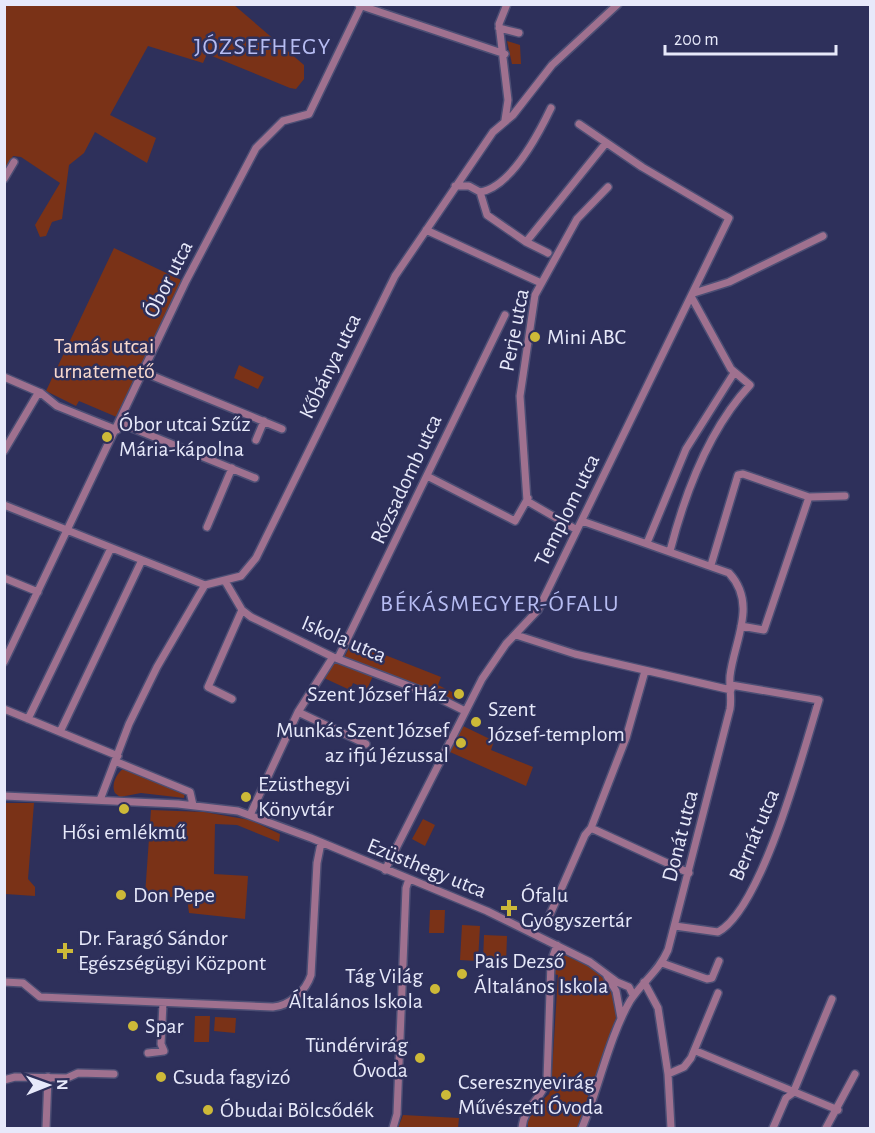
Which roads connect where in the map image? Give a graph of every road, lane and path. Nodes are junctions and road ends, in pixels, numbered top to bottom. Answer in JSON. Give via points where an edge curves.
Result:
{"nodes":[{"id":1,"x":507,"y":4,"type":"edge"},
{"id":2,"x":618,"y":4,"type":"edge"},
{"id":3,"x":360,"y":5,"type":"edge"},
{"id":4,"x":499,"y":28,"type":"junction"},
{"id":5,"x":519,"y":33,"type":"dead end"},
{"id":6,"x":505,"y":54,"type":"junction"},
{"id":7,"x":551,"y":108,"type":"dead end"},
{"id":8,"x":505,"y":120,"type":"junction"},
{"id":9,"x":579,"y":124,"type":"dead end"},
{"id":10,"x":606,"y":142,"type":"junction"},
{"id":11,"x":15,"y":162,"type":"dead end"},
{"id":12,"x":4,"y":179,"type":"edge"},
{"id":13,"x":455,"y":186,"type":"junction"},
{"id":14,"x":608,"y":187,"type":"dead end"},
{"id":15,"x":480,"y":192,"type":"junction"},
{"id":16,"x":426,"y":230,"type":"junction"},
{"id":17,"x":823,"y":236,"type":"dead end"},
{"id":18,"x":526,"y":242,"type":"junction"},
{"id":19,"x":548,"y":254,"type":"dead end"},
{"id":20,"x":541,"y":284,"type":"junction"},
{"id":21,"x":693,"y":295,"type":"junction"},
{"id":22,"x":505,"y":315,"type":"dead end"},
{"id":23,"x":143,"y":372,"type":"junction"},
{"id":24,"x":734,"y":373,"type":"junction"},
{"id":25,"x":4,"y":377,"type":"edge"},
{"id":26,"x":41,"y":393,"type":"junction"},
{"id":27,"x":264,"y":421,"type":"junction"},
{"id":28,"x":118,"y":426,"type":"junction"},
{"id":29,"x":282,"y":429,"type":"dead end"},
{"id":30,"x":256,"y":440,"type":"dead end"},
{"id":31,"x":4,"y":451,"type":"edge"},
{"id":32,"x":232,"y":468,"type":"junction"},
{"id":33,"x":427,"y":476,"type":"junction"},
{"id":34,"x":255,"y":478,"type":"dead end"},
{"id":35,"x":809,"y":496,"type":"junction"},
{"id":36,"x":845,"y":496,"type":"dead end"},
{"id":37,"x":527,"y":500,"type":"junction"},
{"id":38,"x":4,"y":505,"type":"edge"},
{"id":39,"x":582,"y":521,"type":"junction"},
{"id":40,"x":207,"y":527,"type":"dead end"},
{"id":41,"x":577,"y":530,"type":"junction"},
{"id":42,"x":69,"y":531,"type":"junction"},
{"id":43,"x":647,"y":543,"type":"junction"},
{"id":44,"x":111,"y":548,"type":"junction"},
{"id":45,"x":670,"y":551,"type":"junction"},
{"id":46,"x":142,"y":560,"type":"junction"},
{"id":47,"x":711,"y":565,"type":"junction"},
{"id":48,"x":4,"y":578,"type":"edge"},
{"id":49,"x":225,"y":581,"type":"junction"},
{"id":50,"x":205,"y":585,"type":"junction"},
{"id":51,"x":38,"y":592,"type":"junction"},
{"id":52,"x":242,"y":610,"type":"junction"},
{"id":53,"x":741,"y":626,"type":"junction"},
{"id":54,"x":516,"y":635,"type":"junction"},
{"id":55,"x":335,"y":657,"type":"junction"},
{"id":56,"x":4,"y":662,"type":"edge"},
{"id":57,"x":645,"y":671,"type":"junction"},
{"id":58,"x":731,"y":684,"type":"junction"},
{"id":59,"x":232,"y":699,"type":"dead end"},
{"id":60,"x":4,"y":709,"type":"edge"},
{"id":61,"x":465,"y":711,"type":"junction"},
{"id":62,"x":298,"y":712,"type":"junction"},
{"id":63,"x":28,"y":719,"type":"junction"},
{"id":64,"x":60,"y":732,"type":"junction"},
{"id":65,"x":366,"y":744,"type":"dead end"},
{"id":66,"x":117,"y":759,"type":"junction"},
{"id":67,"x":4,"y":796,"type":"edge"},
{"id":68,"x":100,"y":800,"type":"junction"},
{"id":69,"x":193,"y":805,"type":"junction"},
{"id":70,"x":250,"y":815,"type":"junction"},
{"id":71,"x":591,"y":828,"type":"junction"},
{"id":72,"x":321,"y":843,"type":"junction"},
{"id":73,"x":385,"y":870,"type":"junction"},
{"id":74,"x":689,"y":873,"type":"junction"},
{"id":75,"x":409,"y":879,"type":"junction"},
{"id":76,"x":548,"y":919,"type":"dead end"},
{"id":77,"x":675,"y":926,"type":"junction"},
{"id":78,"x":557,"y":945,"type":"junction"},
{"id":79,"x":719,"y":961,"type":"dead end"},
{"id":80,"x":662,"y":963,"type":"junction"},
{"id":81,"x":606,"y":974,"type":"junction"},
{"id":82,"x":4,"y":982,"type":"edge"},
{"id":83,"x":644,"y":982,"type":"junction"},
{"id":84,"x":627,"y":986,"type":"junction"},
{"id":85,"x":616,"y":991,"type":"junction"},
{"id":86,"x":718,"y":993,"type":"dead end"},
{"id":87,"x":631,"y":998,"type":"junction"},
{"id":88,"x":832,"y":999,"type":"dead end"},
{"id":89,"x":619,"y":1002,"type":"junction"},
{"id":90,"x":163,"y":1003,"type":"junction"},
{"id":91,"x":621,"y":1024,"type":"junction"},
{"id":92,"x":696,"y":1051,"type":"junction"},
{"id":93,"x":148,"y":1053,"type":"dead end"},
{"id":94,"x":114,"y":1074,"type":"dead end"},
{"id":95,"x":668,"y":1074,"type":"junction"},
{"id":96,"x":855,"y":1074,"type":"dead end"},
{"id":97,"x":48,"y":1077,"type":"junction"},
{"id":98,"x":4,"y":1080,"type":"edge"},
{"id":99,"x":794,"y":1094,"type":"junction"},
{"id":100,"x":838,"y":1110,"type":"junction"},
{"id":101,"x":46,"y":1128,"type":"edge"},
{"id":102,"x":393,"y":1128,"type":"edge"},
{"id":103,"x":522,"y":1128,"type":"edge"},
{"id":104,"x":582,"y":1128,"type":"edge"},
{"id":105,"x":671,"y":1128,"type":"edge"},
{"id":106,"x":772,"y":1128,"type":"edge"},
{"id":107,"x":826,"y":1128,"type":"edge"}],
"edges":[{"from":1,"to":4,"type":"street"},
{"from":2,"to":8,"type":"street","name":"Kőbánya utca","via":[[552,65]]},
{"from":3,"to":6,"type":"street"},
{"from":3,"to":23,"type":"street","name":"Óbor utca","via":[[309,114],[283,121],[256,148]]},
{"from":4,"to":5,"type":"street"},
{"from":4,"to":6,"type":"street"},
{"from":6,"to":8,"type":"street"},
{"from":7,"to":15,"type":"street","via":[[534,143],[506,176]]},
{"from":8,"to":13,"type":"street","name":"Kőbánya utca","via":[[488,137]]},
{"from":9,"to":10,"type":"street"},
{"from":10,"to":18,"type":"street"},
{"from":10,"to":21,"type":"street","name":"Templom utca","via":[[729,218]]},
{"from":11,"to":12,"type":"street"},
{"from":13,"to":15,"type":"street","via":[[469,186]]},
{"from":13,"to":16,"type":"street","name":"Kőbánya utca"},
{"from":14,"to":20,"type":"street","name":"Perje utca","via":[[577,219]]},
{"from":15,"to":18,"type":"street","via":[[487,215]]},
{"from":16,"to":20,"type":"street"},
{"from":16,"to":49,"type":"street","name":"Kőbánya utca","via":[[381,302],[256,558],[242,575]]},
{"from":17,"to":21,"type":"street","via":[[729,282]]},
{"from":18,"to":19,"type":"street"},
{"from":20,"to":37,"type":"street","name":"Perje utca","via":[[535,295],[520,396]]},
{"from":21,"to":24,"type":"street"},
{"from":21,"to":39,"type":"street","name":"Templom utca"},
{"from":22,"to":33,"type":"street","name":"Rózsadomb utca"},
{"from":23,"to":27,"type":"street"},
{"from":23,"to":28,"type":"street","name":"Óbor utca"},
{"from":24,"to":43,"type":"street","via":[[686,449]]},
{"from":24,"to":45,"type":"street","via":[[750,385],[711,444],[683,505]]},
{"from":25,"to":26,"type":"street"},
{"from":26,"to":28,"type":"street","via":[[57,406]]},
{"from":26,"to":31,"type":"street"},
{"from":27,"to":29,"type":"street"},
{"from":27,"to":30,"type":"street"},
{"from":28,"to":32,"type":"street"},
{"from":28,"to":42,"type":"street","name":"Óbor utca"},
{"from":32,"to":34,"type":"street"},
{"from":32,"to":40,"type":"street"},
{"from":33,"to":37,"type":"street","via":[[514,521]]},
{"from":33,"to":55,"type":"street","name":"Rózsadomb utca"},
{"from":35,"to":36,"type":"street"},
{"from":35,"to":47,"type":"street","via":[[738,475]]},
{"from":35,"to":53,"type":"street","via":[[764,630]]},
{"from":37,"to":41,"type":"street"},
{"from":38,"to":42,"type":"street"},
{"from":39,"to":41,"type":"street","name":"Templom utca"},
{"from":39,"to":43,"type":"street","name":"Donát utca"},
{"from":41,"to":54,"type":"street","name":"Templom utca","via":[[538,610]]},
{"from":42,"to":44,"type":"street"},
{"from":42,"to":51,"type":"street","name":"Óbor utca"},
{"from":43,"to":45,"type":"street","name":"Donát utca"},
{"from":44,"to":46,"type":"street"},
{"from":44,"to":63,"type":"street"},
{"from":45,"to":47,"type":"street","name":"Donát utca"},
{"from":46,"to":50,"type":"street"},
{"from":46,"to":64,"type":"street"},
{"from":47,"to":53,"type":"street","name":"Donát utca","via":[[729,573],[739,585],[744,600]]},
{"from":48,"to":51,"type":"street"},
{"from":49,"to":50,"type":"street","name":"Kőbánya utca"},
{"from":49,"to":52,"type":"street","name":"Iskola utca"},
{"from":50,"to":66,"type":"street","via":[[157,667]]},
{"from":51,"to":56,"type":"street","name":"Óbor utca"},
{"from":52,"to":55,"type":"street","name":"Iskola utca"},
{"from":52,"to":59,"type":"street","via":[[208,687]]},
{"from":53,"to":58,"type":"street","name":"Donát utca"},
{"from":54,"to":57,"type":"street"},
{"from":54,"to":61,"type":"street","name":"Templom utca","via":[[493,660]]},
{"from":55,"to":61,"type":"street","name":"Iskola utca"},
{"from":55,"to":62,"type":"street","name":"Rózsadomb utca"},
{"from":57,"to":58,"type":"street"},
{"from":57,"to":71,"type":"street","via":[[626,738]]},
{"from":58,"to":74,"type":"street","name":"Donát utca","via":[[730,709]]},
{"from":58,"to":77,"type":"street","name":"Bernát utca","via":[[819,700],[784,814],[738,915],[718,932]]},
{"from":60,"to":63,"type":"street"},
{"from":61,"to":73,"type":"street","name":"Templom utca"},
{"from":62,"to":65,"type":"street"},
{"from":62,"to":70,"type":"street","name":"Rózsadomb utca"},
{"from":63,"to":64,"type":"street"},
{"from":64,"to":66,"type":"street"},
{"from":66,"to":68,"type":"street"},
{"from":66,"to":69,"type":"street","via":[[190,792]]},
{"from":67,"to":68,"type":"street","name":"Ezüsthegy utca"},
{"from":68,"to":69,"type":"street","name":"Ezüsthegy utca"},
{"from":69,"to":70,"type":"street","name":"Ezüsthegy utca"},
{"from":70,"to":72,"type":"street","name":"Ezüsthegy utca"},
{"from":71,"to":74,"type":"street"},
{"from":71,"to":76,"type":"street"},
{"from":72,"to":73,"type":"street","name":"Ezüsthegy utca"},
{"from":72,"to":90,"type":"street","via":[[312,968],[309,982],[301,992],[285,1005],[273,1007]]},
{"from":73,"to":75,"type":"street","name":"Ezüsthegy utca"},
{"from":74,"to":77,"type":"street","name":"Donát utca"},
{"from":75,"to":78,"type":"street","name":"Ezüsthegy utca"},
{"from":75,"to":102,"type":"street","via":[[397,1114]]},
{"from":77,"to":80,"type":"street","name":"Donát utca"},
{"from":78,"to":81,"type":"street","name":"Ezüsthegy utca"},
{"from":78,"to":103,"type":"street","via":[[551,962],[547,1080],[542,1095],[525,1113]]},
{"from":79,"to":80,"type":"street","via":[[712,978],[707,979]]},
{"from":80,"to":83,"type":"street","name":"Donát utca"},
{"from":81,"to":84,"type":"street","name":"Ezüsthegy utca"},
{"from":81,"to":85,"type":"street","name":"Ezüsthegy utca"},
{"from":82,"to":90,"type":"street","via":[[25,984],[40,998]]},
{"from":83,"to":84,"type":"street","name":"Donát utca"},
{"from":83,"to":87,"type":"street","name":"Donát utca"},
{"from":83,"to":95,"type":"street","via":[[658,1008]]},
{"from":84,"to":85,"type":"street","name":"Donát utca"},
{"from":84,"to":87,"type":"street"},
{"from":85,"to":89,"type":"street","name":"Ezüsthegy utca"},
{"from":86,"to":92,"type":"street"},
{"from":87,"to":89,"type":"street"},
{"from":87,"to":91,"type":"street"},
{"from":88,"to":99,"type":"street"},
{"from":89,"to":91,"type":"street","name":"Ezüsthegy utca"},
{"from":90,"to":93,"type":"street","via":[[164,1051]]},
{"from":91,"to":104,"type":"street"},
{"from":92,"to":95,"type":"street","via":[[684,1067]]},
{"from":92,"to":99,"type":"street"},
{"from":94,"to":97,"type":"street"},
{"from":95,"to":105,"type":"street"},
{"from":96,"to":100,"type":"street"},
{"from":97,"to":98,"type":"street"},
{"from":97,"to":101,"type":"street"},
{"from":99,"to":100,"type":"street","via":[[797,1091]]},
{"from":99,"to":106,"type":"street","via":[[786,1098]]},
{"from":100,"to":107,"type":"street"}]}
